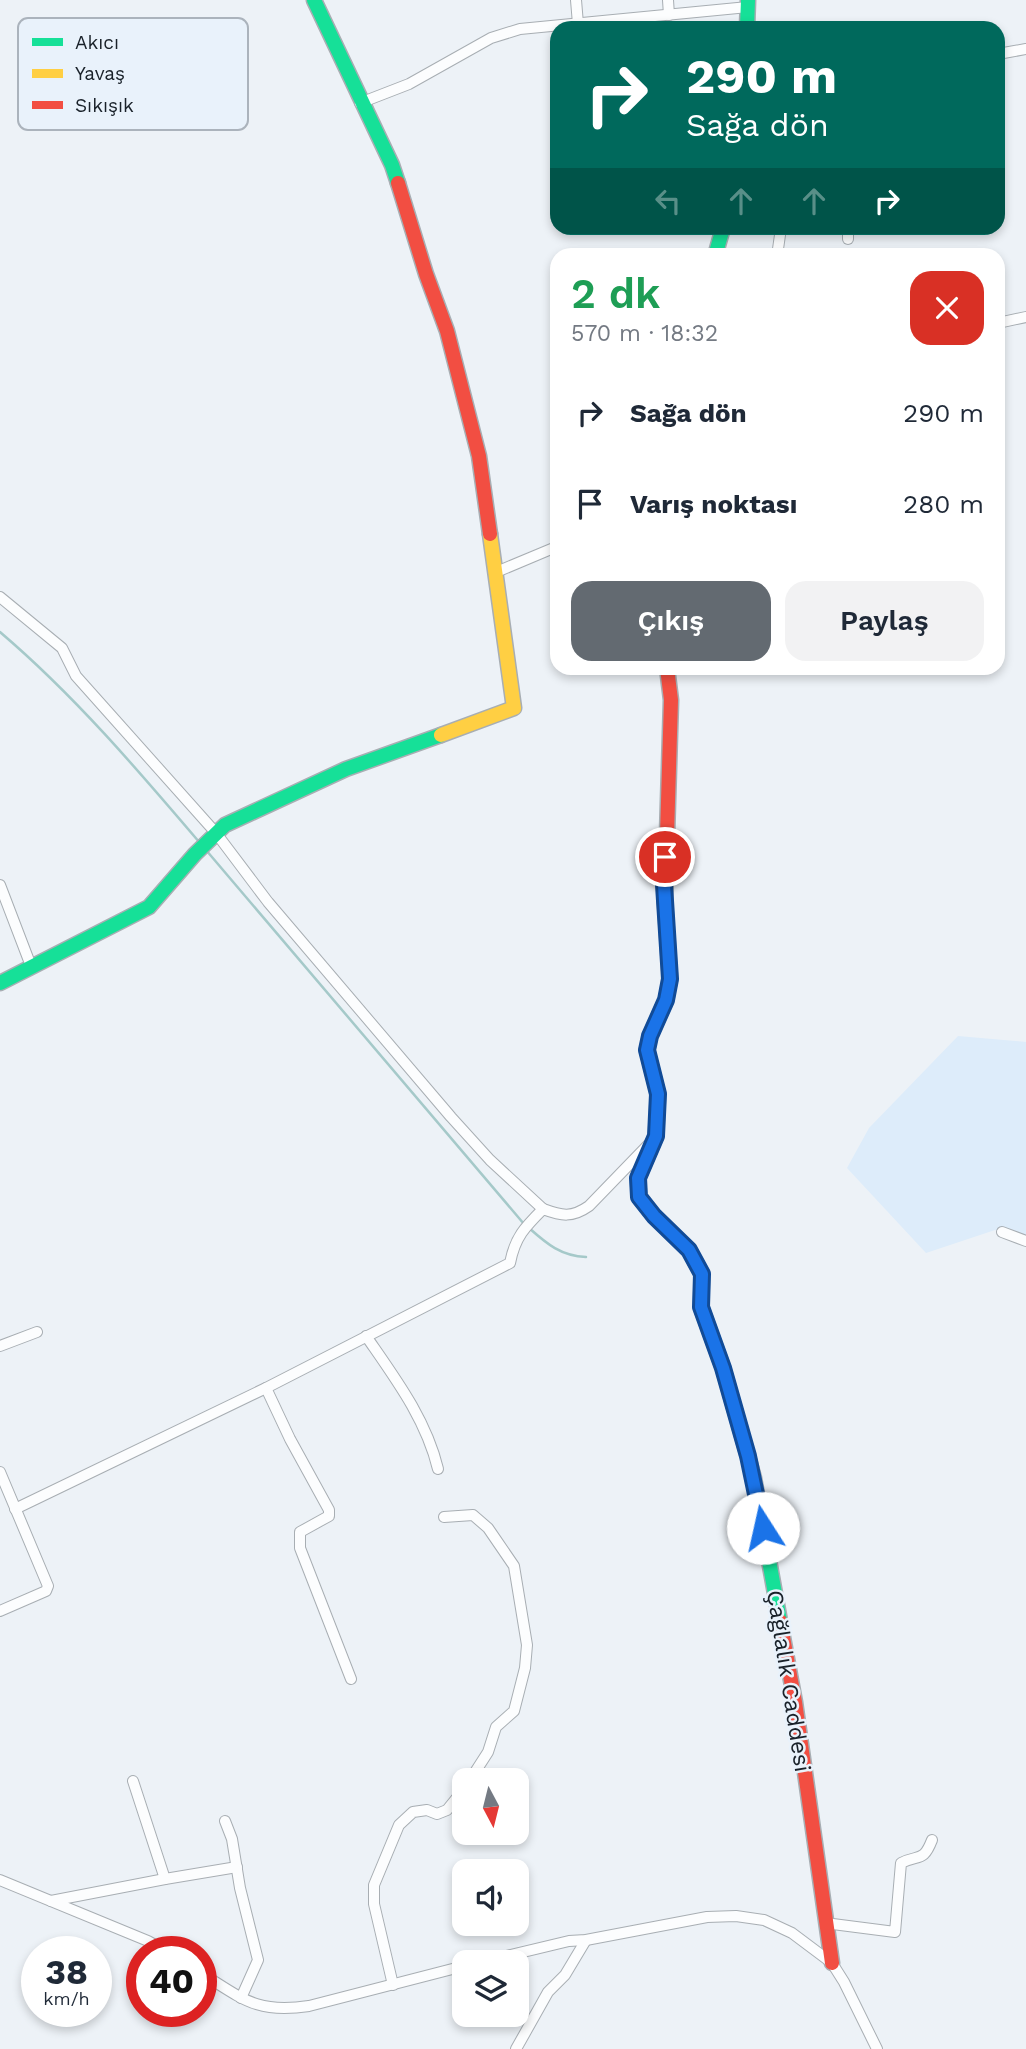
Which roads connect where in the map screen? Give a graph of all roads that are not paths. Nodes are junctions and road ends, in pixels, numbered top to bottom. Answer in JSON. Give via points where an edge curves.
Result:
{"nodes":[{"id":1,"x":314,"y":0,"type":"edge"},
{"id":2,"x":576,"y":0,"type":"edge"},
{"id":3,"x":668,"y":0,"type":"edge"},
{"id":4,"x":748,"y":3,"type":"edge"},
{"id":5,"x":669,"y":15,"type":"junction"},
{"id":6,"x":578,"y":21,"type":"edge"},
{"id":7,"x":657,"y":21,"type":"edge"},
{"id":8,"x":747,"y":21,"type":"edge"},
{"id":9,"x":550,"y":26,"type":"edge"},
{"id":10,"x":1026,"y":50,"type":"edge"},
{"id":11,"x":1005,"y":53,"type":"edge"},
{"id":12,"x":360,"y":103,"type":"junction"},
{"id":13,"x":848,"y":235,"type":"edge"},
{"id":14,"x":848,"y":239,"type":"dead end"},
{"id":15,"x":1026,"y":317,"type":"edge"},
{"id":16,"x":1005,"y":322,"type":"edge"},
{"id":17,"x":550,"y":550,"type":"edge"},
{"id":18,"x":494,"y":573,"type":"junction"},
{"id":19,"x":0,"y":597,"type":"edge"},
{"id":20,"x":668,"y":675,"type":"edge"},
{"id":21,"x":213,"y":836,"type":"junction"},
{"id":22,"x":0,"y":885,"type":"edge"},
{"id":23,"x":31,"y":966,"type":"junction"},
{"id":24,"x":0,"y":983,"type":"edge"},
{"id":25,"x":656,"y":1136,"type":"junction"},
{"id":26,"x":540,"y":1213,"type":"junction"},
{"id":27,"x":1002,"y":1232,"type":"dead end"},
{"id":28,"x":1026,"y":1241,"type":"edge"},
{"id":29,"x":37,"y":1332,"type":"dead end"},
{"id":30,"x":366,"y":1336,"type":"junction"},
{"id":31,"x":0,"y":1346,"type":"edge"},
{"id":32,"x":266,"y":1388,"type":"junction"},
{"id":33,"x":438,"y":1469,"type":"dead end"},
{"id":34,"x":0,"y":1472,"type":"edge"},
{"id":35,"x":15,"y":1508,"type":"junction"},
{"id":36,"x":444,"y":1517,"type":"dead end"},
{"id":37,"x":0,"y":1611,"type":"edge"},
{"id":38,"x":351,"y":1679,"type":"dead end"},
{"id":39,"x":478,"y":1768,"type":"edge"},
{"id":40,"x":133,"y":1781,"type":"dead end"},
{"id":41,"x":452,"y":1804,"type":"edge"},
{"id":42,"x":225,"y":1821,"type":"dead end"},
{"id":43,"x":932,"y":1840,"type":"dead end"},
{"id":44,"x":237,"y":1867,"type":"junction"},
{"id":45,"x":165,"y":1879,"type":"junction"},
{"id":46,"x":0,"y":1880,"type":"edge"},
{"id":47,"x":51,"y":1901,"type":"junction"},
{"id":48,"x":825,"y":1923,"type":"junction"},
{"id":49,"x":136,"y":1936,"type":"edge"},
{"id":50,"x":586,"y":1940,"type":"junction"},
{"id":51,"x":529,"y":1951,"type":"edge"},
{"id":52,"x":832,"y":1963,"type":"junction"},
{"id":53,"x":452,"y":1969,"type":"edge"},
{"id":54,"x":217,"y":1983,"type":"edge"},
{"id":55,"x":393,"y":1984,"type":"junction"},
{"id":56,"x":241,"y":1998,"type":"junction"},
{"id":57,"x":516,"y":2049,"type":"edge"},
{"id":58,"x":877,"y":2049,"type":"edge"}],
"edges":[{"from":1,"to":12,"type":"street"},
{"from":2,"to":6,"type":"street"},
{"from":3,"to":5,"type":"street"},
{"from":4,"to":5,"type":"street"},
{"from":4,"to":8,"type":"street"},
{"from":5,"to":7,"type":"street"},
{"from":9,"to":12,"type":"street","via":[[491,38],[409,84]]},
{"from":10,"to":11,"type":"street"},
{"from":12,"to":18,"type":"street","via":[[392,165],[447,331],[479,456]]},
{"from":13,"to":14,"type":"street"},
{"from":15,"to":16,"type":"street"},
{"from":17,"to":18,"type":"street"},
{"from":18,"to":21,"type":"street","via":[[514,708],[346,769],[225,825]]},
{"from":19,"to":21,"type":"street","via":[[62,648],[76,676]]},
{"from":20,"to":25,"type":"street","via":[[671,700],[664,885],[670,979],[647,1050],[658,1094]]},
{"from":21,"to":23,"type":"street","via":[[149,907]]},
{"from":21,"to":26,"type":"street","via":[[451,1117]]},
{"from":22,"to":23,"type":"street"},
{"from":23,"to":24,"type":"street"},
{"from":25,"to":26,"type":"street","via":[[580,1213]]},
{"from":25,"to":48,"type":"street","name":"Çağlalık Caddesi","via":[[638,1178],[639,1197],[689,1250],[702,1274],[701,1307],[754,1478],[795,1702]]},
{"from":26,"to":30,"type":"street","via":[[518,1236],[510,1263]]},
{"from":27,"to":28,"type":"street"},
{"from":29,"to":31,"type":"street"},
{"from":30,"to":32,"type":"street"},
{"from":30,"to":33,"type":"street","via":[[424,1427]]},
{"from":32,"to":35,"type":"street"},
{"from":32,"to":38,"type":"street","via":[[329,1510],[329,1516],[300,1532],[300,1548]]},
{"from":34,"to":35,"type":"street"},
{"from":35,"to":37,"type":"street","via":[[48,1586],[46,1591]]},
{"from":36,"to":39,"type":"street","via":[[473,1515],[499,1542],[514,1566],[527,1645],[514,1711],[496,1727]]},
{"from":40,"to":45,"type":"street"},
{"from":41,"to":55,"type":"street","via":[[437,1814],[413,1812],[399,1825],[374,1885],[374,1904]]},
{"from":42,"to":44,"type":"street"},
{"from":43,"to":48,"type":"street","via":[[926,1854],[901,1863],[895,1932]]},
{"from":44,"to":45,"type":"street"},
{"from":44,"to":56,"type":"street","via":[[258,1960]]},
{"from":45,"to":47,"type":"street"},
{"from":46,"to":47,"type":"street"},
{"from":47,"to":49,"type":"street"},
{"from":48,"to":52,"type":"street","name":"Çağlalık Caddesi"},
{"from":50,"to":51,"type":"street","name":"Çağlalık Caddesi"},
{"from":50,"to":52,"type":"street","name":"Çağlalık Caddesi","via":[[707,1917],[736,1916],[764,1920],[792,1933]]},
{"from":50,"to":57,"type":"street"},
{"from":52,"to":58,"type":"street","name":"Çağlalık Caddesi"},
{"from":53,"to":55,"type":"street"},
{"from":54,"to":56,"type":"street"},
{"from":55,"to":56,"type":"street","via":[[284,2010]]}]}
